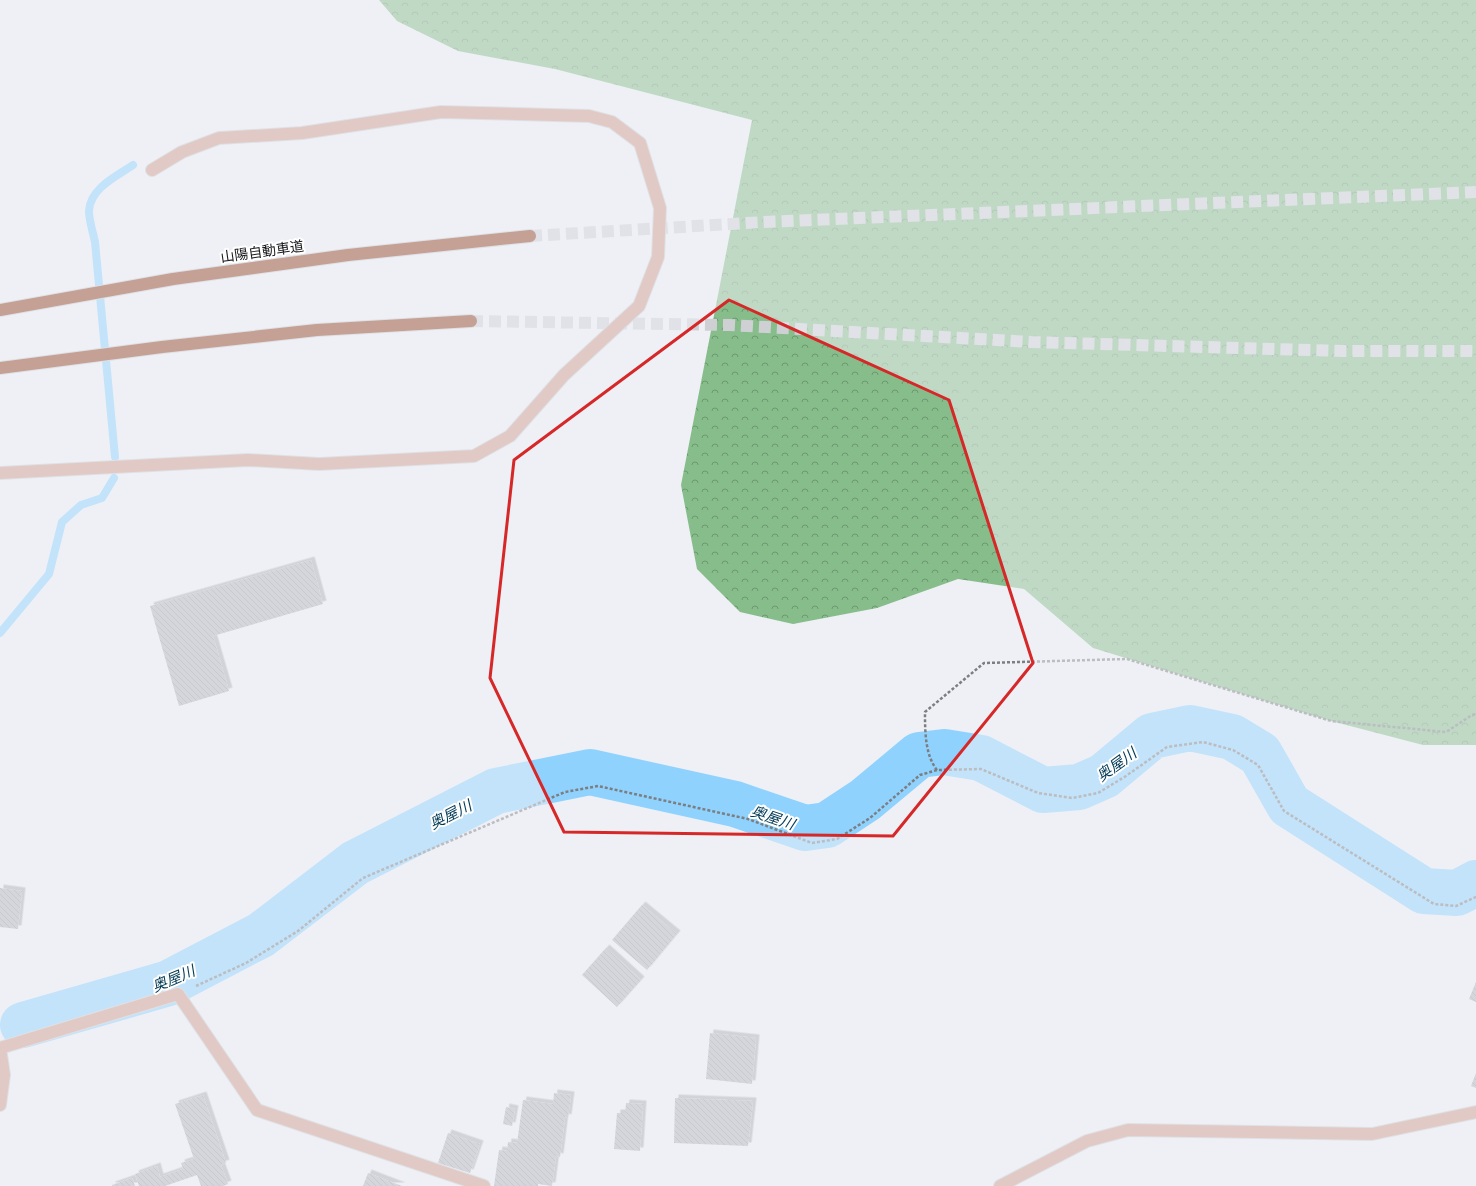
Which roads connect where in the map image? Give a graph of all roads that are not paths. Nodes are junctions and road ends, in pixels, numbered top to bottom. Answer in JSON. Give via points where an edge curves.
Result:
{"nodes":[{"id":1,"x":152,"y":170,"type":"dead end"},
{"id":2,"x":530,"y":236,"type":"tunnel mouth"},
{"id":3,"x":0,"y":310,"type":"edge"},
{"id":4,"x":471,"y":321,"type":"tunnel mouth"},
{"id":5,"x":0,"y":368,"type":"edge"},
{"id":6,"x":0,"y":473,"type":"edge"},
{"id":7,"x":0,"y":1048,"type":"edge"},
{"id":8,"x":0,"y":1105,"type":"edge"},
{"id":9,"x":1476,"y":1112,"type":"edge"},
{"id":10,"x":484,"y":1186,"type":"edge"},
{"id":11,"x":1000,"y":1186,"type":"edge"}],
"edges":[{"from":1,"to":6,"type":"street","via":[[182,152],[219,138],[302,132],[441,112],[589,116],[612,122],[640,143],[660,208],[658,257],[639,306],[564,375],[510,436],[474,456],[319,464],[248,460]]},
{"from":2,"to":3,"type":"highway","name":"山陽自動車道","via":[[348,254],[173,278]]},
{"from":4,"to":5,"type":"highway","via":[[317,330]]},
{"from":7,"to":8,"type":"street","via":[[4,1075]]},
{"from":7,"to":10,"type":"street","via":[[178,994],[257,1110]]},
{"from":9,"to":11,"type":"street","via":[[1372,1134],[1128,1130],[1087,1141]]}]}
